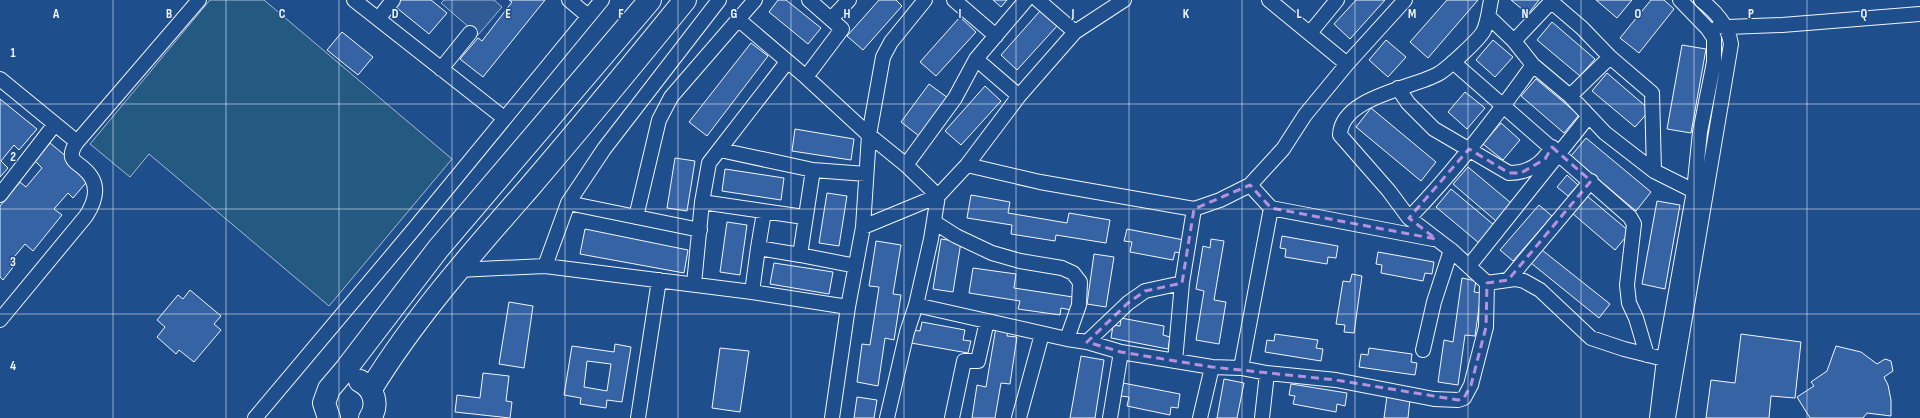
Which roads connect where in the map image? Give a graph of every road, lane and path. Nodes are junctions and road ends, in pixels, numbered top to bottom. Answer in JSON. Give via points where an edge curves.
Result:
{"nodes":[{"id":1,"x":199,"y":0,"type":"edge"},
{"id":2,"x":354,"y":0,"type":"edge"},
{"id":3,"x":393,"y":0,"type":"edge"},
{"id":4,"x":569,"y":0,"type":"edge"},
{"id":5,"x":602,"y":0,"type":"edge"},
{"id":6,"x":650,"y":0,"type":"edge"},
{"id":7,"x":685,"y":0,"type":"edge"},
{"id":8,"x":719,"y":0,"type":"edge"},
{"id":9,"x":755,"y":0,"type":"edge"},
{"id":10,"x":809,"y":0,"type":"edge"},
{"id":11,"x":849,"y":0,"type":"edge"},
{"id":12,"x":925,"y":0,"type":"edge"},
{"id":13,"x":954,"y":0,"type":"edge"},
{"id":14,"x":1026,"y":0,"type":"edge"},
{"id":15,"x":1038,"y":0,"type":"edge"},
{"id":16,"x":1124,"y":0,"type":"edge"},
{"id":17,"x":1269,"y":0,"type":"edge"},
{"id":18,"x":1337,"y":0,"type":"edge"},
{"id":19,"x":1404,"y":0,"type":"edge"},
{"id":20,"x":1491,"y":0,"type":"edge"},
{"id":21,"x":1680,"y":0,"type":"edge"},
{"id":22,"x":1701,"y":0,"type":"edge"},
{"id":23,"x":1920,"y":14,"type":"edge"},
{"id":24,"x":588,"y":16,"type":"junction"},
{"id":25,"x":1488,"y":16,"type":"junction"},
{"id":26,"x":379,"y":18,"type":"junction"},
{"id":27,"x":831,"y":19,"type":"junction"},
{"id":28,"x":739,"y":20,"type":"junction"},
{"id":29,"x":1701,"y":22,"type":"junction"},
{"id":30,"x":1726,"y":28,"type":"junction"},
{"id":31,"x":1075,"y":32,"type":"junction"},
{"id":32,"x":470,"y":33,"type":"dead end"},
{"id":33,"x":1310,"y":33,"type":"junction"},
{"id":34,"x":996,"y":36,"type":"junction"},
{"id":35,"x":1514,"y":41,"type":"junction"},
{"id":36,"x":1610,"y":57,"type":"junction"},
{"id":37,"x":976,"y":59,"type":"junction"},
{"id":38,"x":787,"y":62,"type":"junction"},
{"id":39,"x":1453,"y":62,"type":"junction"},
{"id":40,"x":1347,"y":64,"type":"junction"},
{"id":41,"x":1533,"y":65,"type":"junction"},
{"id":42,"x":441,"y":69,"type":"junction"},
{"id":43,"x":806,"y":77,"type":"junction"},
{"id":44,"x":0,"y":79,"type":"edge"},
{"id":45,"x":1398,"y":88,"type":"junction"},
{"id":46,"x":1019,"y":96,"type":"junction"},
{"id":47,"x":1570,"y":96,"type":"junction"},
{"id":48,"x":1503,"y":106,"type":"junction"},
{"id":49,"x":1588,"y":117,"type":"junction"},
{"id":50,"x":504,"y":118,"type":"junction"},
{"id":51,"x":55,"y":124,"type":"junction"},
{"id":52,"x":869,"y":135,"type":"junction"},
{"id":53,"x":77,"y":142,"type":"junction"},
{"id":54,"x":1469,"y":149,"type":"junction"},
{"id":55,"x":720,"y":150,"type":"junction"},
{"id":56,"x":1555,"y":150,"type":"junction"},
{"id":57,"x":906,"y":165,"type":"junction"},
{"id":58,"x":968,"y":165,"type":"junction"},
{"id":59,"x":813,"y":170,"type":"junction"},
{"id":60,"x":1654,"y":171,"type":"junction"},
{"id":61,"x":866,"y":174,"type":"junction"},
{"id":62,"x":1591,"y":181,"type":"junction"},
{"id":63,"x":1250,"y":185,"type":"junction"},
{"id":64,"x":1694,"y":191,"type":"junction"},
{"id":65,"x":0,"y":195,"type":"edge"},
{"id":66,"x":938,"y":196,"type":"junction"},
{"id":67,"x":702,"y":202,"type":"junction"},
{"id":68,"x":568,"y":203,"type":"junction"},
{"id":69,"x":1272,"y":208,"type":"junction"},
{"id":70,"x":1194,"y":209,"type":"junction"},
{"id":71,"x":764,"y":212,"type":"junction"},
{"id":72,"x":636,"y":217,"type":"junction"},
{"id":73,"x":804,"y":217,"type":"junction"},
{"id":74,"x":1409,"y":218,"type":"junction"},
{"id":75,"x":934,"y":222,"type":"junction"},
{"id":76,"x":863,"y":227,"type":"junction"},
{"id":77,"x":700,"y":230,"type":"junction"},
{"id":78,"x":1437,"y":240,"type":"junction"},
{"id":79,"x":758,"y":248,"type":"junction"},
{"id":80,"x":1451,"y":250,"type":"junction"},
{"id":81,"x":800,"y":254,"type":"junction"},
{"id":82,"x":545,"y":266,"type":"junction"},
{"id":83,"x":856,"y":266,"type":"junction"},
{"id":84,"x":1469,"y":266,"type":"junction"},
{"id":85,"x":458,"y":270,"type":"junction"},
{"id":86,"x":659,"y":280,"type":"junction"},
{"id":87,"x":1508,"y":280,"type":"junction"},
{"id":88,"x":1182,"y":283,"type":"junction"},
{"id":89,"x":1487,"y":283,"type":"junction"},
{"id":90,"x":694,"y":284,"type":"junction"},
{"id":91,"x":752,"y":292,"type":"junction"},
{"id":92,"x":916,"y":305,"type":"junction"},
{"id":93,"x":848,"y":307,"type":"junction"},
{"id":94,"x":1,"y":316,"type":"edge"},
{"id":95,"x":987,"y":321,"type":"junction"},
{"id":96,"x":1042,"y":334,"type":"junction"},
{"id":97,"x":1067,"y":339,"type":"junction"},
{"id":98,"x":1087,"y":342,"type":"junction"},
{"id":99,"x":1423,"y":350,"type":"dead end"},
{"id":100,"x":1121,"y":352,"type":"junction"},
{"id":101,"x":1647,"y":355,"type":"junction"},
{"id":102,"x":1664,"y":359,"type":"junction"},
{"id":103,"x":1175,"y":361,"type":"junction"},
{"id":104,"x":1212,"y":366,"type":"junction"},
{"id":105,"x":1241,"y":368,"type":"junction"},
{"id":106,"x":1267,"y":373,"type":"junction"},
{"id":107,"x":334,"y":383,"type":"junction"},
{"id":108,"x":371,"y":389,"type":"junction"},
{"id":109,"x":321,"y":413,"type":"edge"},
{"id":110,"x":255,"y":418,"type":"edge"},
{"id":111,"x":370,"y":418,"type":"edge"},
{"id":112,"x":638,"y":418,"type":"edge"},
{"id":113,"x":832,"y":418,"type":"edge"},
{"id":114,"x":887,"y":418,"type":"edge"},
{"id":115,"x":952,"y":418,"type":"edge"},
{"id":116,"x":1019,"y":418,"type":"edge"},
{"id":117,"x":1110,"y":418,"type":"edge"},
{"id":118,"x":1200,"y":418,"type":"edge"},
{"id":119,"x":1262,"y":418,"type":"edge"},
{"id":120,"x":1657,"y":418,"type":"edge"},
{"id":121,"x":1668,"y":418,"type":"edge"}],
"edges":[{"from":1,"to":53,"type":"street"},
{"from":2,"to":26,"type":"street"},
{"from":3,"to":26,"type":"street"},
{"from":4,"to":24,"type":"street"},
{"from":5,"to":24,"type":"street"},
{"from":6,"to":107,"type":"highway","via":[[438,249]]},
{"from":7,"to":85,"type":"highway","via":[[603,102]]},
{"from":8,"to":68,"type":"street","via":[[604,149]]},
{"from":9,"to":28,"type":"street"},
{"from":10,"to":27,"type":"street"},
{"from":11,"to":27,"type":"street"},
{"from":12,"to":52,"type":"street","via":[[891,42],[883,57]]},
{"from":13,"to":34,"type":"street"},
{"from":14,"to":34,"type":"street"},
{"from":15,"to":31,"type":"street"},
{"from":16,"to":31,"type":"street"},
{"from":17,"to":33,"type":"street"},
{"from":18,"to":33,"type":"street"},
{"from":19,"to":40,"type":"street"},
{"from":20,"to":25,"type":"street"},
{"from":21,"to":29,"type":"street"},
{"from":22,"to":30,"type":"street","via":[[1717,14]]},
{"from":23,"to":30,"type":"street"},
{"from":24,"to":50,"type":"street"},
{"from":25,"to":35,"type":"street"},
{"from":25,"to":39,"type":"street","via":[[1484,31]]},
{"from":26,"to":42,"type":"street"},
{"from":27,"to":43,"type":"street","via":[[842,29]]},
{"from":28,"to":38,"type":"street"},
{"from":28,"to":72,"type":"street","via":[[671,97],[659,120]]},
{"from":29,"to":30,"type":"street"},
{"from":29,"to":64,"type":"street","via":[[1714,38],[1714,62],[1700,132]]},
{"from":30,"to":121,"type":"street","via":[[1731,44]]},
{"from":31,"to":46,"type":"street"},
{"from":32,"to":42,"type":"street"},
{"from":33,"to":40,"type":"street"},
{"from":34,"to":37,"type":"street"},
{"from":35,"to":36,"type":"street","via":[[1548,5],[1554,4]]},
{"from":35,"to":41,"type":"street"},
{"from":36,"to":47,"type":"street"},
{"from":36,"to":60,"type":"street","via":[[1652,93]]},
{"from":37,"to":46,"type":"street"},
{"from":37,"to":57,"type":"street","via":[[955,98]]},
{"from":38,"to":43,"type":"street"},
{"from":38,"to":55,"type":"street"},
{"from":39,"to":45,"type":"street","via":[[1439,74]]},
{"from":39,"to":48,"type":"street"},
{"from":40,"to":63,"type":"street","via":[[1305,116],[1283,149]]},
{"from":41,"to":47,"type":"street"},
{"from":41,"to":48,"type":"street"},
{"from":42,"to":50,"type":"street"},
{"from":43,"to":52,"type":"street"},
{"from":44,"to":51,"type":"street"},
{"from":45,"to":54,"type":"street","via":[[1408,103],[1434,129]]},
{"from":45,"to":74,"type":"street","via":[[1380,94],[1352,113],[1342,124],[1340,135]]},
{"from":46,"to":58,"type":"street"},
{"from":47,"to":49,"type":"street"},
{"from":48,"to":54,"type":"street"},
{"from":48,"to":56,"type":"street"},
{"from":49,"to":56,"type":"street"},
{"from":49,"to":60,"type":"street"},
{"from":50,"to":110,"type":"street"},
{"from":51,"to":53,"type":"street"},
{"from":51,"to":65,"type":"street"},
{"from":52,"to":57,"type":"street"},
{"from":52,"to":61,"type":"street"},
{"from":53,"to":94,"type":"street","via":[[72,156],[93,178],[93,205]]},
{"from":54,"to":56,"type":"street","via":[[1509,173],[1521,173]]},
{"from":54,"to":74,"type":"street","via":[[1436,191]]},
{"from":55,"to":59,"type":"street"},
{"from":55,"to":67,"type":"street","via":[[710,163]]},
{"from":56,"to":62,"type":"street"},
{"from":56,"to":84,"type":"street"},
{"from":57,"to":66,"type":"street"},
{"from":58,"to":66,"type":"street"},
{"from":58,"to":70,"type":"street","via":[[1040,182]]},
{"from":59,"to":61,"type":"street"},
{"from":59,"to":73,"type":"street"},
{"from":60,"to":64,"type":"street"},
{"from":61,"to":76,"type":"street"},
{"from":62,"to":87,"type":"street"},
{"from":62,"to":101,"type":"street","via":[[1630,217],[1634,224],[1627,285],[1629,303]]},
{"from":63,"to":69,"type":"street"},
{"from":63,"to":70,"type":"street"},
{"from":64,"to":102,"type":"street"},
{"from":66,"to":75,"type":"street"},
{"from":66,"to":76,"type":"street"},
{"from":67,"to":71,"type":"street"},
{"from":67,"to":77,"type":"street"},
{"from":68,"to":72,"type":"street"},
{"from":68,"to":82,"type":"street"},
{"from":69,"to":78,"type":"street"},
{"from":69,"to":105,"type":"street"},
{"from":70,"to":88,"type":"street"},
{"from":71,"to":73,"type":"street"},
{"from":71,"to":79,"type":"street"},
{"from":72,"to":77,"type":"street"},
{"from":73,"to":81,"type":"street"},
{"from":74,"to":78,"type":"street"},
{"from":75,"to":92,"type":"street"},
{"from":75,"to":97,"type":"street","via":[[992,253],[1062,268],[1073,273],[1080,282],[1079,305]]},
{"from":76,"to":83,"type":"street"},
{"from":77,"to":90,"type":"street"},
{"from":78,"to":80,"type":"street"},
{"from":79,"to":81,"type":"street"},
{"from":79,"to":91,"type":"street"},
{"from":80,"to":84,"type":"street"},
{"from":80,"to":99,"type":"street","via":[[1434,302]]},
{"from":81,"to":83,"type":"street"},
{"from":82,"to":85,"type":"street"},
{"from":82,"to":86,"type":"street"},
{"from":83,"to":93,"type":"street"},
{"from":84,"to":89,"type":"street"},
{"from":85,"to":108,"type":"highway","via":[[390,357]]},
{"from":86,"to":90,"type":"street"},
{"from":86,"to":112,"type":"street"},
{"from":87,"to":89,"type":"street"},
{"from":87,"to":101,"type":"street","via":[[1524,281],[1540,290],[1592,338]]},
{"from":88,"to":98,"type":"street","via":[[1145,291],[1128,303]]},
{"from":88,"to":103,"type":"street"},
{"from":89,"to":106,"type":"street","via":[[1486,327],[1471,384],[1464,398],[1434,399],[1336,380]]},
{"from":90,"to":91,"type":"street"},
{"from":91,"to":93,"type":"street"},
{"from":92,"to":95,"type":"street"},
{"from":92,"to":114,"type":"street","via":[[907,332]]},
{"from":93,"to":113,"type":"street"},
{"from":95,"to":96,"type":"street"},
{"from":95,"to":115,"type":"street","via":[[978,361],[964,361]]},
{"from":96,"to":97,"type":"street"},
{"from":96,"to":116,"type":"street"},
{"from":97,"to":98,"type":"street"},
{"from":98,"to":100,"type":"street"},
{"from":100,"to":103,"type":"street"},
{"from":100,"to":117,"type":"street"},
{"from":101,"to":102,"type":"street"},
{"from":102,"to":120,"type":"street"},
{"from":103,"to":104,"type":"street"},
{"from":104,"to":105,"type":"street"},
{"from":104,"to":118,"type":"street"},
{"from":105,"to":106,"type":"street"},
{"from":106,"to":119,"type":"street"},
{"from":107,"to":108,"type":"highway","via":[[345,378],[357,379]]},
{"from":107,"to":109,"type":"highway","via":[[325,396]]},
{"from":108,"to":111,"type":"highway","via":[[375,403]]}]}
